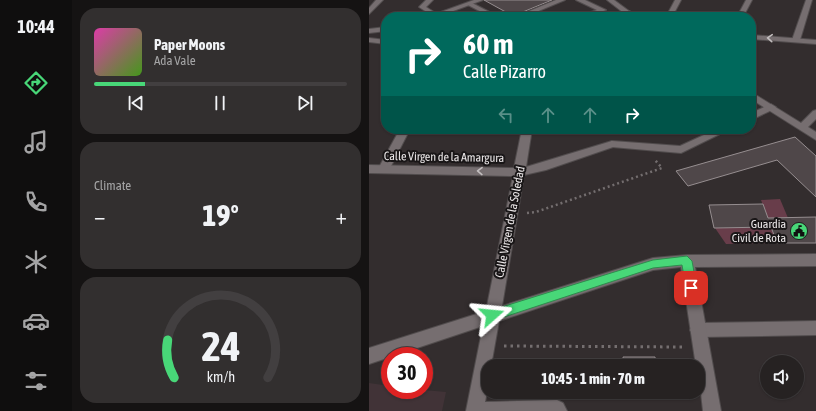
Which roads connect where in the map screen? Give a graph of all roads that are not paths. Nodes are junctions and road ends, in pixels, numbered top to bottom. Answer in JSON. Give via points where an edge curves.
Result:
{"nodes":[{"id":1,"x":380,"y":0,"type":"edge"},
{"id":2,"x":430,"y":0,"type":"edge"},
{"id":3,"x":480,"y":0,"type":"edge"},
{"id":4,"x":562,"y":0,"type":"edge"},
{"id":5,"x":579,"y":0,"type":"edge"},
{"id":6,"x":610,"y":0,"type":"edge"},
{"id":7,"x":678,"y":0,"type":"edge"},
{"id":8,"x":749,"y":0,"type":"edge"},
{"id":9,"x":809,"y":0,"type":"edge"},
{"id":10,"x":470,"y":4,"type":"junction"},
{"id":11,"x":369,"y":12,"type":"edge"},
{"id":12,"x":428,"y":12,"type":"edge"},
{"id":13,"x":445,"y":12,"type":"edge"},
{"id":14,"x":486,"y":12,"type":"edge"},
{"id":15,"x":531,"y":12,"type":"edge"},
{"id":16,"x":596,"y":12,"type":"edge"},
{"id":17,"x":627,"y":12,"type":"edge"},
{"id":18,"x":672,"y":12,"type":"edge"},
{"id":19,"x":742,"y":12,"type":"edge"},
{"id":20,"x":381,"y":32,"type":"edge"},
{"id":21,"x":381,"y":34,"type":"edge"},
{"id":22,"x":369,"y":36,"type":"edge"},
{"id":23,"x":756,"y":37,"type":"edge"},
{"id":24,"x":381,"y":40,"type":"edge"},
{"id":25,"x":796,"y":40,"type":"junction"},
{"id":26,"x":816,"y":42,"type":"edge"},
{"id":27,"x":756,"y":98,"type":"edge"},
{"id":28,"x":771,"y":107,"type":"junction"},
{"id":29,"x":816,"y":113,"type":"edge"},
{"id":30,"x":756,"y":114,"type":"edge"},
{"id":31,"x":803,"y":127,"type":"junction"},
{"id":32,"x":402,"y":134,"type":"edge"},
{"id":33,"x":526,"y":134,"type":"edge"},
{"id":34,"x":715,"y":134,"type":"edge"},
{"id":35,"x":816,"y":137,"type":"edge"},
{"id":36,"x":369,"y":169,"type":"edge"},
{"id":37,"x":384,"y":169,"type":"junction"},
{"id":38,"x":519,"y":172,"type":"junction"},
{"id":39,"x":816,"y":260,"type":"edge"},
{"id":40,"x":687,"y":261,"type":"junction"},
{"id":41,"x":492,"y":315,"type":"junction"},
{"id":42,"x":816,"y":328,"type":"edge"},
{"id":43,"x":698,"y":330,"type":"junction"},
{"id":44,"x":369,"y":356,"type":"edge"},
{"id":45,"x":475,"y":411,"type":"edge"},
{"id":46,"x":479,"y":411,"type":"edge"},
{"id":47,"x":558,"y":411,"type":"edge"},
{"id":48,"x":712,"y":411,"type":"edge"}],
"edges":[{"from":1,"to":11,"type":"street"},
{"from":2,"to":12,"type":"street","via":[[422,8]]},
{"from":3,"to":10,"type":"street"},
{"from":4,"to":15,"type":"street"},
{"from":5,"to":16,"type":"street","via":[[603,10]]},
{"from":6,"to":17,"type":"street"},
{"from":7,"to":18,"type":"street"},
{"from":8,"to":19,"type":"street"},
{"from":9,"to":25,"type":"street"},
{"from":10,"to":13,"type":"street"},
{"from":10,"to":14,"type":"street"},
{"from":20,"to":22,"type":"street"},
{"from":21,"to":22,"type":"street"},
{"from":22,"to":24,"type":"street"},
{"from":25,"to":23,"type":"street","one_way":true},
{"from":25,"to":26,"type":"street"},
{"from":27,"to":28,"type":"street"},
{"from":28,"to":30,"type":"street"},
{"from":28,"to":31,"type":"street"},
{"from":29,"to":31,"type":"street"},
{"from":31,"to":35,"type":"street"},
{"from":32,"to":37,"type":"street"},
{"from":33,"to":38,"type":"street","name":"Calle Virgen de la Soledad"},
{"from":34,"to":38,"type":"street","name":"Calle Virgen de la Amargura","via":[[681,150],[612,144]]},
{"from":36,"to":37,"type":"street","name":"Calle Virgen de la Amargura"},
{"from":38,"to":37,"type":"street","name":"Calle Virgen de la Amargura","one_way":true},
{"from":38,"to":41,"type":"street","name":"Calle Virgen de la Soledad"},
{"from":39,"to":40,"type":"street"},
{"from":40,"to":41,"type":"street","via":[[653,264]]},
{"from":40,"to":43,"type":"street"},
{"from":41,"to":44,"type":"street"},
{"from":41,"to":45,"type":"street","name":"Calle Virgen de la Soledad"},
{"from":42,"to":43,"type":"street"},
{"from":43,"to":48,"type":"street"},
{"from":46,"to":47,"type":"street"}]}
